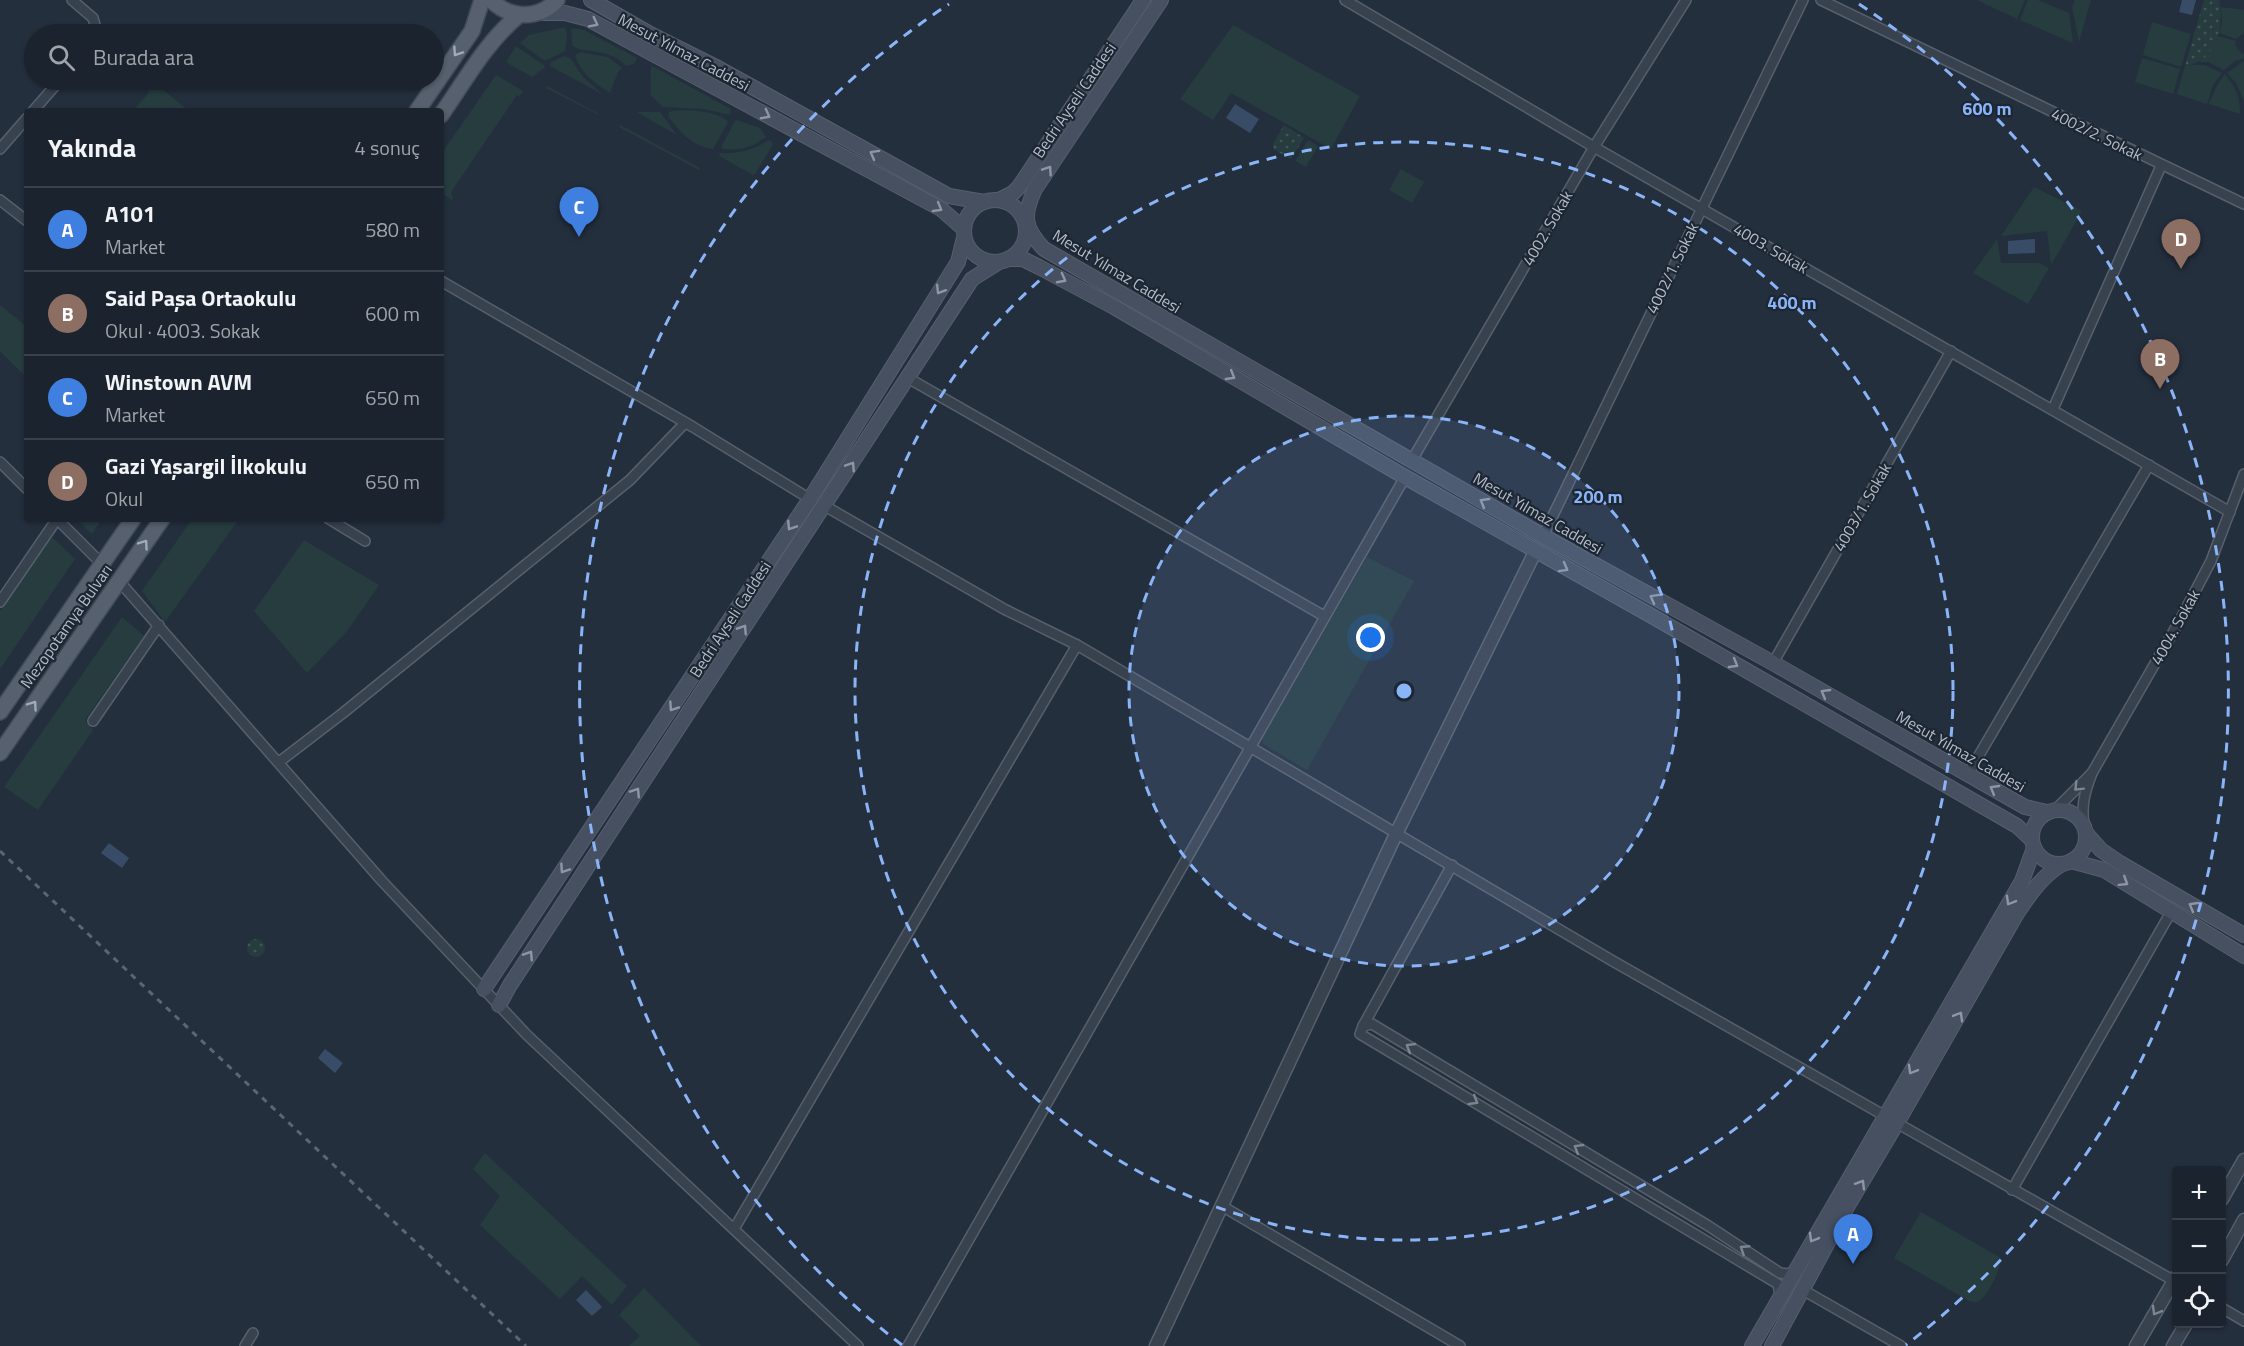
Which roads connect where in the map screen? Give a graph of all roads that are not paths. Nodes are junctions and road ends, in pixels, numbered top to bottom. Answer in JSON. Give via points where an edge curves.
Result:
{"nodes":[{"id":1,"x":72,"y":0,"type":"edge"},
{"id":2,"x":482,"y":0,"type":"edge"},
{"id":3,"x":491,"y":0,"type":"edge"},
{"id":4,"x":557,"y":0,"type":"edge"},
{"id":5,"x":591,"y":0,"type":"edge"},
{"id":6,"x":1143,"y":0,"type":"edge"},
{"id":7,"x":1161,"y":0,"type":"edge"},
{"id":8,"x":1345,"y":0,"type":"edge"},
{"id":9,"x":1686,"y":0,"type":"edge"},
{"id":10,"x":1803,"y":0,"type":"edge"},
{"id":11,"x":1821,"y":0,"type":"edge"},
{"id":12,"x":1360,"y":4,"type":"edge"},
{"id":13,"x":538,"y":14,"type":"junction"},
{"id":14,"x":519,"y":15,"type":"junction"},
{"id":15,"x":95,"y":24,"type":"edge"},
{"id":16,"x":444,"y":72,"type":"edge"},
{"id":17,"x":51,"y":90,"type":"edge"},
{"id":18,"x":431,"y":90,"type":"edge"},
{"id":19,"x":36,"y":108,"type":"edge"},
{"id":20,"x":419,"y":108,"type":"edge"},
{"id":21,"x":444,"y":111,"type":"edge"},
{"id":22,"x":24,"y":121,"type":"edge"},
{"id":23,"x":1594,"y":147,"type":"junction"},
{"id":24,"x":0,"y":149,"type":"edge"},
{"id":25,"x":2161,"y":166,"type":"junction"},
{"id":26,"x":0,"y":200,"type":"edge"},
{"id":27,"x":999,"y":200,"type":"junction"},
{"id":28,"x":984,"y":202,"type":"junction"},
{"id":29,"x":2244,"y":204,"type":"edge"},
{"id":30,"x":1701,"y":207,"type":"junction"},
{"id":31,"x":24,"y":219,"type":"edge"},
{"id":32,"x":1026,"y":223,"type":"junction"},
{"id":33,"x":964,"y":233,"type":"junction"},
{"id":34,"x":1004,"y":260,"type":"junction"},
{"id":35,"x":444,"y":283,"type":"edge"},
{"id":36,"x":1951,"y":351,"type":"junction"},
{"id":37,"x":908,"y":378,"type":"junction"},
{"id":38,"x":2053,"y":409,"type":"junction"},
{"id":39,"x":685,"y":423,"type":"junction"},
{"id":40,"x":1412,"y":460,"type":"junction"},
{"id":41,"x":0,"y":462,"type":"edge"},
{"id":42,"x":2149,"y":465,"type":"junction"},
{"id":43,"x":2244,"y":474,"type":"edge"},
{"id":44,"x":1405,"y":477,"type":"junction"},
{"id":45,"x":24,"y":486,"type":"edge"},
{"id":46,"x":810,"y":499,"type":"junction"},
{"id":47,"x":825,"y":506,"type":"junction"},
{"id":48,"x":2230,"y":512,"type":"junction"},
{"id":49,"x":55,"y":522,"type":"edge"},
{"id":50,"x":60,"y":522,"type":"edge"},
{"id":51,"x":131,"y":522,"type":"edge"},
{"id":52,"x":160,"y":522,"type":"edge"},
{"id":53,"x":334,"y":522,"type":"edge"},
{"id":54,"x":1543,"y":536,"type":"junction"},
{"id":55,"x":365,"y":541,"type":"dead end"},
{"id":56,"x":1536,"y":552,"type":"junction"},
{"id":57,"x":102,"y":564,"type":"junction"},
{"id":58,"x":119,"y":581,"type":"junction"},
{"id":59,"x":0,"y":602,"type":"edge"},
{"id":60,"x":1324,"y":616,"type":"junction"},
{"id":61,"x":159,"y":626,"type":"junction"},
{"id":62,"x":1077,"y":645,"type":"junction"},
{"id":63,"x":1773,"y":663,"type":"junction"},
{"id":64,"x":0,"y":712,"type":"edge"},
{"id":65,"x":93,"y":720,"type":"dead end"},
{"id":66,"x":1249,"y":748,"type":"junction"},
{"id":67,"x":0,"y":753,"type":"edge"},
{"id":68,"x":279,"y":762,"type":"junction"},
{"id":69,"x":2092,"y":773,"type":"junction"},
{"id":70,"x":1968,"y":774,"type":"junction"},
{"id":71,"x":2051,"y":811,"type":"junction"},
{"id":72,"x":2085,"y":829,"type":"junction"},
{"id":73,"x":1397,"y":832,"type":"junction"},
{"id":74,"x":2033,"y":844,"type":"junction"},
{"id":75,"x":2066,"y":862,"type":"junction"},
{"id":76,"x":1452,"y":865,"type":"junction"},
{"id":77,"x":2171,"y":912,"type":"junction"},
{"id":78,"x":2244,"y":935,"type":"edge"},
{"id":79,"x":2244,"y":956,"type":"edge"},
{"id":80,"x":484,"y":989,"type":"junction"},
{"id":81,"x":498,"y":1005,"type":"junction"},
{"id":82,"x":1363,"y":1026,"type":"junction"},
{"id":83,"x":1885,"y":1116,"type":"junction"},
{"id":84,"x":1898,"y":1123,"type":"junction"},
{"id":85,"x":2244,"y":1160,"type":"edge"},
{"id":86,"x":2012,"y":1190,"type":"junction"},
{"id":87,"x":2226,"y":1192,"type":"edge"},
{"id":88,"x":1222,"y":1206,"type":"junction"},
{"id":89,"x":2244,"y":1220,"type":"edge"},
{"id":90,"x":734,"y":1229,"type":"junction"},
{"id":91,"x":2226,"y":1253,"type":"edge"},
{"id":92,"x":1794,"y":1271,"type":"junction"},
{"id":93,"x":2172,"y":1278,"type":"edge"},
{"id":94,"x":2172,"y":1287,"type":"edge"},
{"id":95,"x":1803,"y":1290,"type":"junction"},
{"id":96,"x":1780,"y":1295,"type":"junction"},
{"id":97,"x":2226,"y":1310,"type":"edge"},
{"id":98,"x":2244,"y":1321,"type":"edge"},
{"id":99,"x":2183,"y":1328,"type":"edge"},
{"id":100,"x":253,"y":1333,"type":"dead end"},
{"id":101,"x":245,"y":1346,"type":"edge"},
{"id":102,"x":858,"y":1346,"type":"edge"},
{"id":103,"x":908,"y":1346,"type":"edge"},
{"id":104,"x":1156,"y":1346,"type":"edge"},
{"id":105,"x":1460,"y":1346,"type":"edge"},
{"id":106,"x":1752,"y":1346,"type":"edge"},
{"id":107,"x":1772,"y":1346,"type":"edge"},
{"id":108,"x":1901,"y":1346,"type":"edge"},
{"id":109,"x":2136,"y":1346,"type":"edge"},
{"id":110,"x":2173,"y":1346,"type":"edge"}],
"edges":[{"from":1,"to":15,"type":"street"},
{"from":2,"to":16,"type":"main road","one_way":true,"via":[[472,31]]},
{"from":3,"to":14,"type":"main road"},
{"from":4,"to":13,"type":"main road"},
{"from":28,"to":5,"type":"main road","name":"Mesut Yılmaz Caddesi","one_way":true,"via":[[949,196]]},
{"from":6,"to":27,"type":"main road","name":"Bedri Ayseli Caddesi","via":[[1019,187]]},
{"from":32,"to":7,"type":"main road","name":"Bedri Ayseli Caddesi","one_way":true,"via":[[1027,206],[1035,189]]},
{"from":8,"to":12,"type":"street","name":"4003. Sokak"},
{"from":9,"to":23,"type":"street","name":"4002. Sokak"},
{"from":10,"to":30,"type":"street","name":"4002/1. Sokak"},
{"from":11,"to":25,"type":"street","name":"4002/2. Sokak"},
{"from":12,"to":23,"type":"street","name":"4003. Sokak"},
{"from":13,"to":14,"type":"main road"},
{"from":13,"to":33,"type":"main road","name":"Mesut Yılmaz Caddesi","one_way":true,"via":[[565,13],[588,20],[941,209]]},
{"from":14,"to":21,"type":"main road","via":[[491,42]]},
{"from":17,"to":19,"type":"street"},
{"from":18,"to":20,"type":"main road","one_way":true},
{"from":22,"to":24,"type":"street"},
{"from":23,"to":30,"type":"street","name":"4003. Sokak"},
{"from":23,"to":40,"type":"street","name":"4002. Sokak"},
{"from":25,"to":29,"type":"street","name":"4002/2. Sokak"},
{"from":25,"to":38,"type":"street"},
{"from":26,"to":31,"type":"street"},
{"from":27,"to":28,"type":"main road"},
{"from":27,"to":32,"type":"main road","via":[[1013,206]]},
{"from":28,"to":33,"type":"main road","via":[[970,212]]},
{"from":30,"to":36,"type":"street","name":"4003. Sokak"},
{"from":30,"to":54,"type":"street","name":"4002/1. Sokak"},
{"from":32,"to":34,"type":"main road","via":[[1022,247]]},
{"from":32,"to":40,"type":"main road","name":"Mesut Yılmaz Caddesi","via":[[1044,249]]},
{"from":33,"to":34,"type":"main road","via":[[974,254],[990,262]]},
{"from":33,"to":46,"type":"main road","name":"Bedri Ayseli Caddesi","one_way":true,"via":[[958,262]]},
{"from":34,"to":37,"type":"main road","name":"Bedri Ayseli Caddesi","via":[[972,279]]},
{"from":34,"to":44,"type":"main road","name":"Mesut Yılmaz Caddesi","one_way":true,"via":[[1023,259],[1114,307]]},
{"from":35,"to":39,"type":"street"},
{"from":36,"to":38,"type":"street","name":"4003. Sokak"},
{"from":36,"to":63,"type":"street","name":"4003/1. Sokak"},
{"from":47,"to":37,"type":"main road","name":"Bedri Ayseli Caddesi","one_way":true},
{"from":37,"to":60,"type":"street"},
{"from":38,"to":42,"type":"street","name":"4003. Sokak"},
{"from":39,"to":46,"type":"street"},
{"from":39,"to":68,"type":"street","via":[[630,480]]},
{"from":54,"to":40,"type":"main road","name":"Mesut Yılmaz Caddesi","one_way":true},
{"from":41,"to":45,"type":"street"},
{"from":42,"to":48,"type":"street","name":"4003. Sokak"},
{"from":42,"to":70,"type":"street"},
{"from":43,"to":48,"type":"street","name":"4004. Sokak"},
{"from":44,"to":56,"type":"main road","name":"Mesut Yılmaz Caddesi"},
{"from":44,"to":60,"type":"street"},
{"from":46,"to":80,"type":"main road","name":"Bedri Ayseli Caddesi","one_way":true},
{"from":47,"to":62,"type":"street","via":[[1004,609]]},
{"from":81,"to":47,"type":"main road","name":"Bedri Ayseli Caddesi","one_way":true},
{"from":48,"to":69,"type":"street","name":"4004. Sokak","via":[[2211,561],[2180,620]]},
{"from":49,"to":59,"type":"street"},
{"from":50,"to":57,"type":"street"},
{"from":51,"to":57,"type":"main road","name":"Mezopotamya Bulvarı"},
{"from":58,"to":52,"type":"main road","name":"Mezopotamya Bulvarı","one_way":true},
{"from":53,"to":55,"type":"street"},
{"from":63,"to":54,"type":"main road","name":"Mesut Yılmaz Caddesi","one_way":true},
{"from":56,"to":73,"type":"street"},
{"from":56,"to":74,"type":"main road","name":"Mesut Yılmaz Caddesi","one_way":true,"via":[[2017,826]]},
{"from":57,"to":64,"type":"main road","name":"Mezopotamya Bulvarı"},
{"from":58,"to":61,"type":"street"},
{"from":67,"to":58,"type":"main road","name":"Mezopotamya Bulvarı","one_way":true},
{"from":60,"to":66,"type":"street"},
{"from":61,"to":65,"type":"street"},
{"from":61,"to":68,"type":"street"},
{"from":62,"to":66,"type":"street"},
{"from":62,"to":90,"type":"street"},
{"from":70,"to":63,"type":"main road","name":"Mesut Yılmaz Caddesi","one_way":true},
{"from":66,"to":73,"type":"street"},
{"from":66,"to":103,"type":"street"},
{"from":68,"to":80,"type":"street","via":[[382,881]]},
{"from":69,"to":71,"type":"street","one_way":true},
{"from":69,"to":72,"type":"street","via":[[2081,810]]},
{"from":71,"to":70,"type":"main road","name":"Mesut Yılmaz Caddesi","one_way":true,"via":[[2025,807]]},
{"from":71,"to":72,"type":"main road","via":[[2072,813]]},
{"from":71,"to":74,"type":"main road","via":[[2035,824]]},
{"from":72,"to":75,"type":"main road","via":[[2083,850]]},
{"from":78,"to":72,"type":"main road","one_way":true,"via":[[2120,863],[2101,850]]},
{"from":73,"to":76,"type":"street"},
{"from":73,"to":88,"type":"street"},
{"from":74,"to":75,"type":"main road","via":[[2046,861]]},
{"from":74,"to":83,"type":"main road","one_way":true,"via":[[2022,881]]},
{"from":75,"to":77,"type":"main road","one_way":true,"via":[[2104,870]]},
{"from":84,"to":75,"type":"main road","one_way":true,"via":[[2016,915],[2036,884]]},
{"from":76,"to":82,"type":"street"},
{"from":76,"to":83,"type":"street"},
{"from":77,"to":79,"type":"main road"},
{"from":77,"to":86,"type":"street"},
{"from":80,"to":81,"type":"street"},
{"from":81,"to":90,"type":"street"},
{"from":92,"to":82,"type":"street","one_way":true,"via":[[1780,1273],[1372,1024]]},
{"from":82,"to":96,"type":"street","one_way":true,"via":[[1360,1034],[1778,1284]]},
{"from":83,"to":92,"type":"main road","one_way":true},
{"from":84,"to":86,"type":"street"},
{"from":95,"to":84,"type":"main road","one_way":true},
{"from":85,"to":87,"type":"street"},
{"from":86,"to":93,"type":"street"},
{"from":88,"to":104,"type":"street"},
{"from":88,"to":105,"type":"street"},
{"from":89,"to":91,"type":"street"},
{"from":90,"to":102,"type":"street"},
{"from":92,"to":96,"type":"main road"},
{"from":94,"to":109,"type":"street","one_way":true},
{"from":95,"to":107,"type":"main road"},
{"from":95,"to":108,"type":"street"},
{"from":96,"to":106,"type":"main road"},
{"from":97,"to":98,"type":"street"},
{"from":99,"to":110,"type":"street"},
{"from":100,"to":101,"type":"street"}]}
